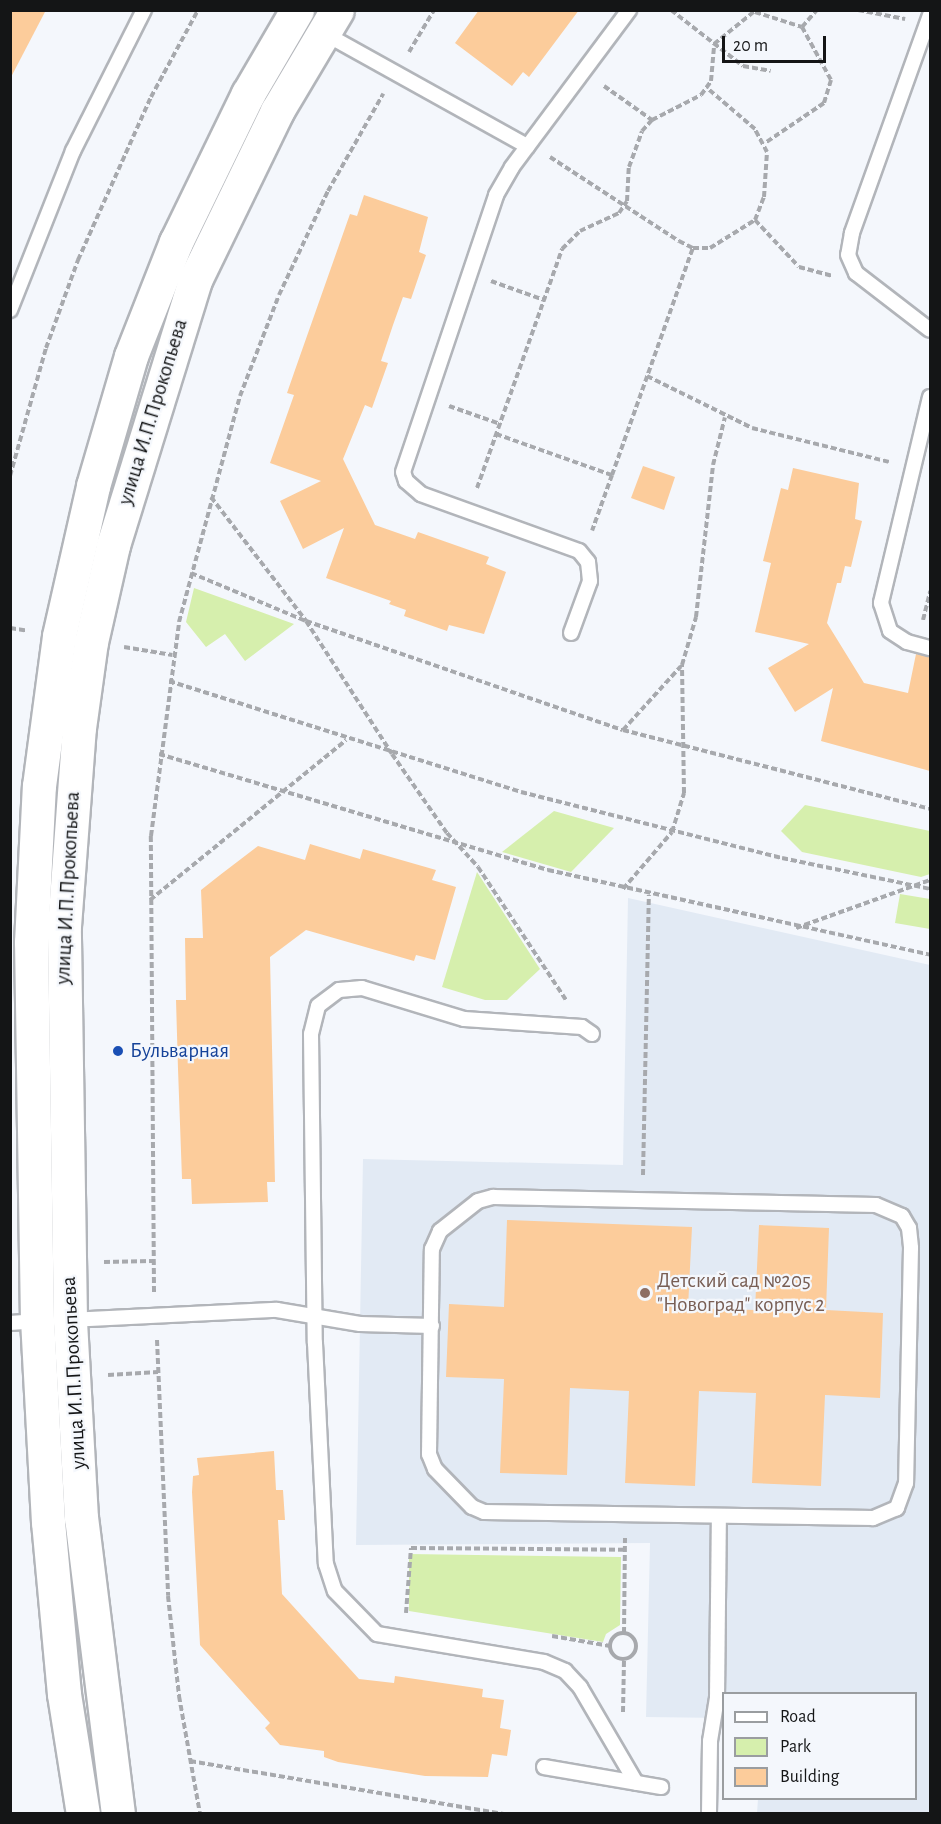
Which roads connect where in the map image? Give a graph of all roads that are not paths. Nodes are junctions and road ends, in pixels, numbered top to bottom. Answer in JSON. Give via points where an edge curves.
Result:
{"nodes":[{"id":1,"x":144,"y":10,"type":"edge"},
{"id":2,"x":629,"y":10,"type":"edge"},
{"id":3,"x":295,"y":13,"type":"edge"},
{"id":4,"x":929,"y":19,"type":"edge"},
{"id":5,"x":330,"y":21,"type":"edge"},
{"id":6,"x":528,"y":145,"type":"junction"},
{"id":7,"x":10,"y":310,"type":"edge"},
{"id":8,"x":930,"y":330,"type":"edge"},
{"id":9,"x":930,"y":397,"type":"edge"},
{"id":10,"x":571,"y":633,"type":"dead end"},
{"id":11,"x":924,"y":646,"type":"edge"},
{"id":12,"x":587,"y":1030,"type":"road end"},
{"id":13,"x":316,"y":1316,"type":"junction"},
{"id":14,"x":70,"y":1320,"type":"junction"},
{"id":15,"x":24,"y":1322,"type":"edge"},
{"id":16,"x":432,"y":1326,"type":"junction"},
{"id":17,"x":719,"y":1516,"type":"junction"},
{"id":18,"x":544,"y":1767,"type":"dead end"},
{"id":19,"x":636,"y":1783,"type":"junction"},
{"id":20,"x":661,"y":1787,"type":"dead end"},
{"id":21,"x":83,"y":1814,"type":"edge"},
{"id":22,"x":118,"y":1814,"type":"edge"},
{"id":23,"x":709,"y":1814,"type":"edge"}],
"edges":[{"from":1,"to":7,"type":"lane","via":[[73,151]]},
{"from":2,"to":6,"type":"lane"},
{"from":3,"to":5,"type":"street"},
{"from":3,"to":15,"type":"street","name":"улица И.П.Прокопьева","via":[[248,94],[176,242],[131,356],[93,486],[59,636],[39,786],[31,942]]},
{"from":4,"to":8,"type":"lane","via":[[849,244],[856,273]]},
{"from":5,"to":6,"type":"lane"},
{"from":5,"to":14,"type":"street","name":"улица И.П.Прокопьева","via":[[255,153],[195,280],[138,454],[91,642],[69,823],[64,926]]},
{"from":6,"to":10,"type":"lane","via":[[496,195],[405,458],[406,481],[421,494],[583,556],[590,580]]},
{"from":9,"to":11,"type":"lane","via":[[881,603],[890,631]]},
{"from":12,"to":13,"type":"lane","via":[[481,1022],[362,988],[339,990],[318,1006],[311,1034]]},
{"from":13,"to":14,"type":"lane","via":[[267,1310]]},
{"from":13,"to":16,"type":"lane"},
{"from":13,"to":19,"type":"lane","via":[[326,1564],[335,1591],[365,1625],[383,1637],[541,1662],[565,1671],[580,1687]]},
{"from":14,"to":15,"type":"lane"},
{"from":14,"to":22,"type":"street","name":"улица И.П.Прокопьева","via":[[81,1518]]},
{"from":15,"to":21,"type":"street","name":"улица И.П.Прокопьева","via":[[64,1694]]},
{"from":16,"to":17,"type":"lane","via":[[429,1454],[435,1469],[472,1507],[484,1512]]},
{"from":16,"to":17,"type":"lane","via":[[432,1250],[440,1231],[478,1201],[493,1197],[876,1205],[902,1216],[909,1228],[906,1482],[900,1502],[886,1516],[873,1518]]},
{"from":17,"to":23,"type":"lane","via":[[717,1698],[710,1741]]},
{"from":18,"to":19,"type":"lane"},
{"from":19,"to":20,"type":"lane"}]}
